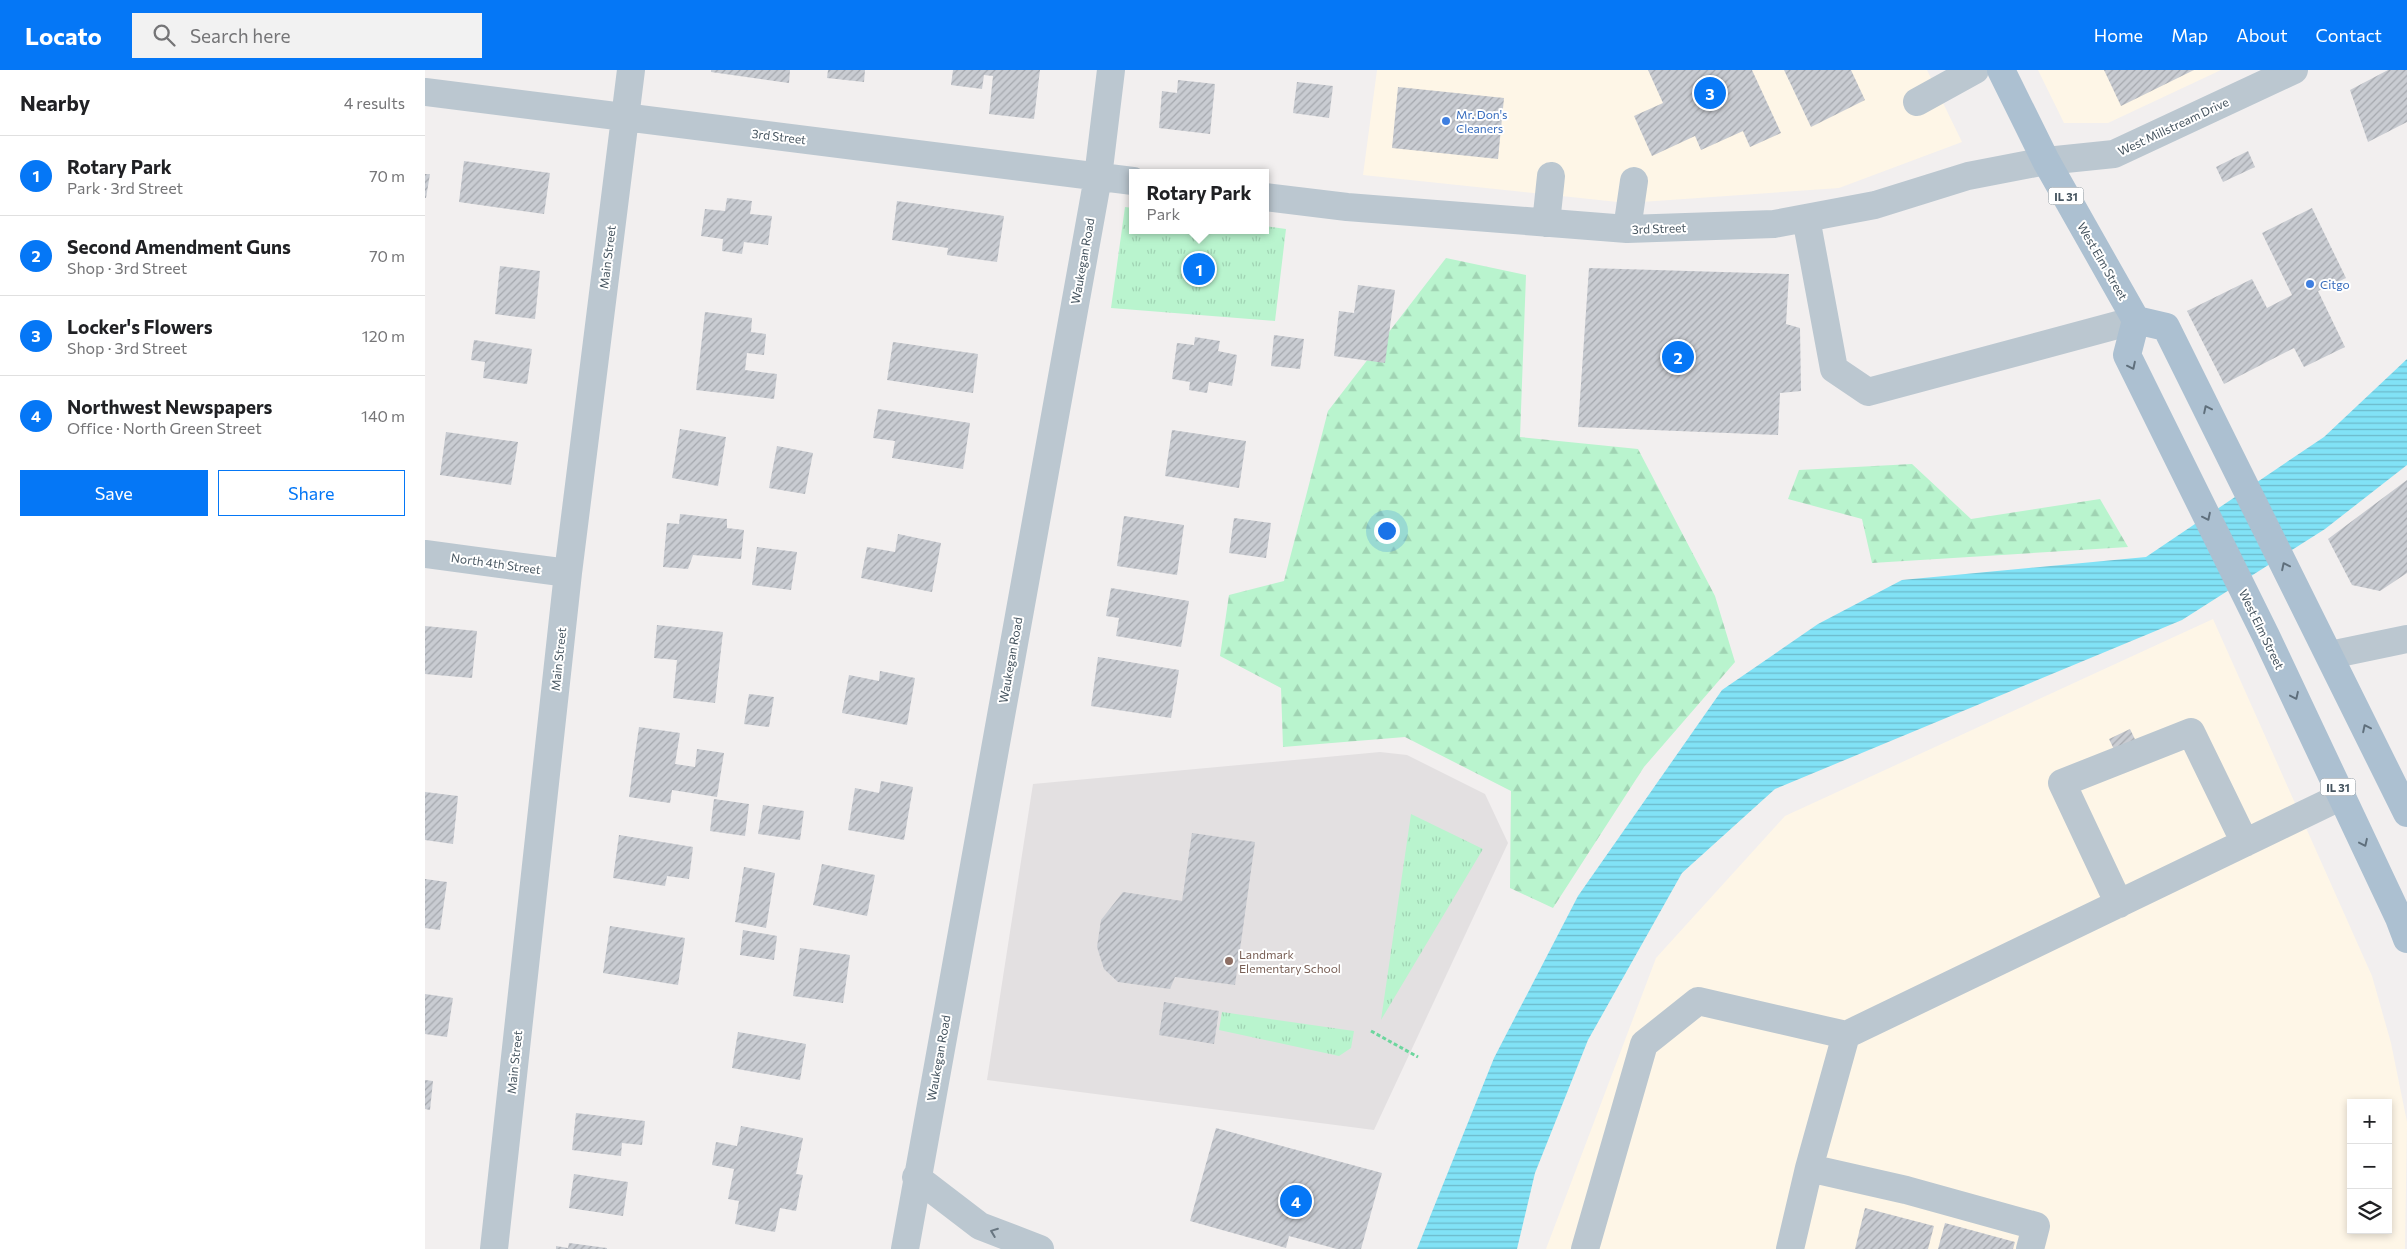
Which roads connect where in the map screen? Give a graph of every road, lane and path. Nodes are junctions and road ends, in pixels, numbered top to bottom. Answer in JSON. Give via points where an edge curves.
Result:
{"nodes":[{"id":1,"x":631,"y":70,"type":"edge"},
{"id":2,"x":1111,"y":70,"type":"edge"},
{"id":3,"x":1975,"y":70,"type":"edge"},
{"id":4,"x":2001,"y":70,"type":"edge"},
{"id":5,"x":2294,"y":70,"type":"edge"},
{"id":6,"x":425,"y":92,"type":"edge"},
{"id":7,"x":1917,"y":102,"type":"dead end"},
{"id":8,"x":625,"y":117,"type":"junction"},
{"id":9,"x":2046,"y":162,"type":"junction"},
{"id":10,"x":1551,"y":176,"type":"dead end"},
{"id":11,"x":1098,"y":177,"type":"junction"},
{"id":12,"x":1129,"y":181,"type":"edge"},
{"id":13,"x":1634,"y":181,"type":"dead end"},
{"id":14,"x":1269,"y":197,"type":"edge"},
{"id":15,"x":1806,"y":218,"type":"junction"},
{"id":16,"x":1546,"y":223,"type":"junction"},
{"id":17,"x":1627,"y":229,"type":"junction"},
{"id":18,"x":2136,"y":320,"type":"junction"},
{"id":19,"x":425,"y":554,"type":"edge"},
{"id":20,"x":567,"y":572,"type":"junction"},
{"id":21,"x":2407,"y":639,"type":"edge"},
{"id":22,"x":2330,"y":655,"type":"junction"},
{"id":23,"x":2342,"y":796,"type":"junction"},
{"id":24,"x":2407,"y":813,"type":"edge"},
{"id":25,"x":2245,"y":843,"type":"junction"},
{"id":26,"x":2119,"y":904,"type":"junction"},
{"id":27,"x":2407,"y":939,"type":"edge"},
{"id":28,"x":1371,"y":1031,"type":"dead end"},
{"id":29,"x":1846,"y":1035,"type":"junction"},
{"id":30,"x":1418,"y":1057,"type":"dead end"},
{"id":31,"x":1809,"y":1168,"type":"junction"},
{"id":32,"x":917,"y":1177,"type":"junction"},
{"id":33,"x":2033,"y":1237,"type":"edge"},
{"id":34,"x":494,"y":1249,"type":"edge"},
{"id":35,"x":905,"y":1249,"type":"edge"},
{"id":36,"x":1040,"y":1249,"type":"edge"},
{"id":37,"x":1585,"y":1249,"type":"edge"},
{"id":38,"x":1790,"y":1249,"type":"edge"}],
"edges":[{"from":1,"to":8,"type":"street","name":"Main Street"},
{"from":2,"to":11,"type":"street","name":"Waukegan Road"},
{"from":3,"to":7,"type":"street"},
{"from":4,"to":9,"type":"main road","name":"West Elm Street","number":"IL 31"},
{"from":5,"to":9,"type":"street","name":"West Millstream Drive","via":[[2113,154]]},
{"from":6,"to":8,"type":"street","name":"3rd Street"},
{"from":8,"to":11,"type":"street","name":"3rd Street"},
{"from":8,"to":20,"type":"street","name":"Main Street"},
{"from":9,"to":15,"type":"street","name":"3rd Street","via":[[1968,176],[1875,205]]},
{"from":9,"to":18,"type":"main road","name":"West Elm Street","number":"IL 31"},
{"from":10,"to":16,"type":"street"},
{"from":11,"to":12,"type":"street","name":"3rd Street"},
{"from":11,"to":32,"type":"street","name":"Waukegan Road"},
{"from":13,"to":17,"type":"street"},
{"from":14,"to":16,"type":"street","name":"3rd Street"},
{"from":15,"to":17,"type":"street","name":"3rd Street","via":[[1774,224]]},
{"from":15,"to":18,"type":"street","via":[[1835,369],[1868,392]]},
{"from":16,"to":17,"type":"street","name":"3rd Street"},
{"from":22,"to":18,"type":"main road","one_way":true,"via":[[2166,327]]},
{"from":18,"to":23,"type":"main road","name":"West Elm Street","number":"IL 31","one_way":true,"via":[[2127,355]]},
{"from":19,"to":20,"type":"street","name":"North 4th Street"},
{"from":20,"to":34,"type":"street","name":"Main Street"},
{"from":21,"to":22,"type":"street"},
{"from":24,"to":22,"type":"main road","one_way":true},
{"from":23,"to":25,"type":"street"},
{"from":23,"to":27,"type":"main road","name":"West Elm Street","number":"IL 31","one_way":true},
{"from":25,"to":26,"type":"street"},
{"from":25,"to":26,"type":"street","via":[[2191,732],[2062,783]]},
{"from":26,"to":29,"type":"street"},
{"from":28,"to":30,"type":"path"},
{"from":29,"to":31,"type":"street"},
{"from":29,"to":37,"type":"street","via":[[1698,1001],[1644,1044]]},
{"from":31,"to":33,"type":"street","via":[[1906,1190]]},
{"from":31,"to":38,"type":"street"},
{"from":32,"to":35,"type":"street","name":"Waukegan Road"},
{"from":36,"to":32,"type":"street","one_way":true,"via":[[980,1226]]}]}
